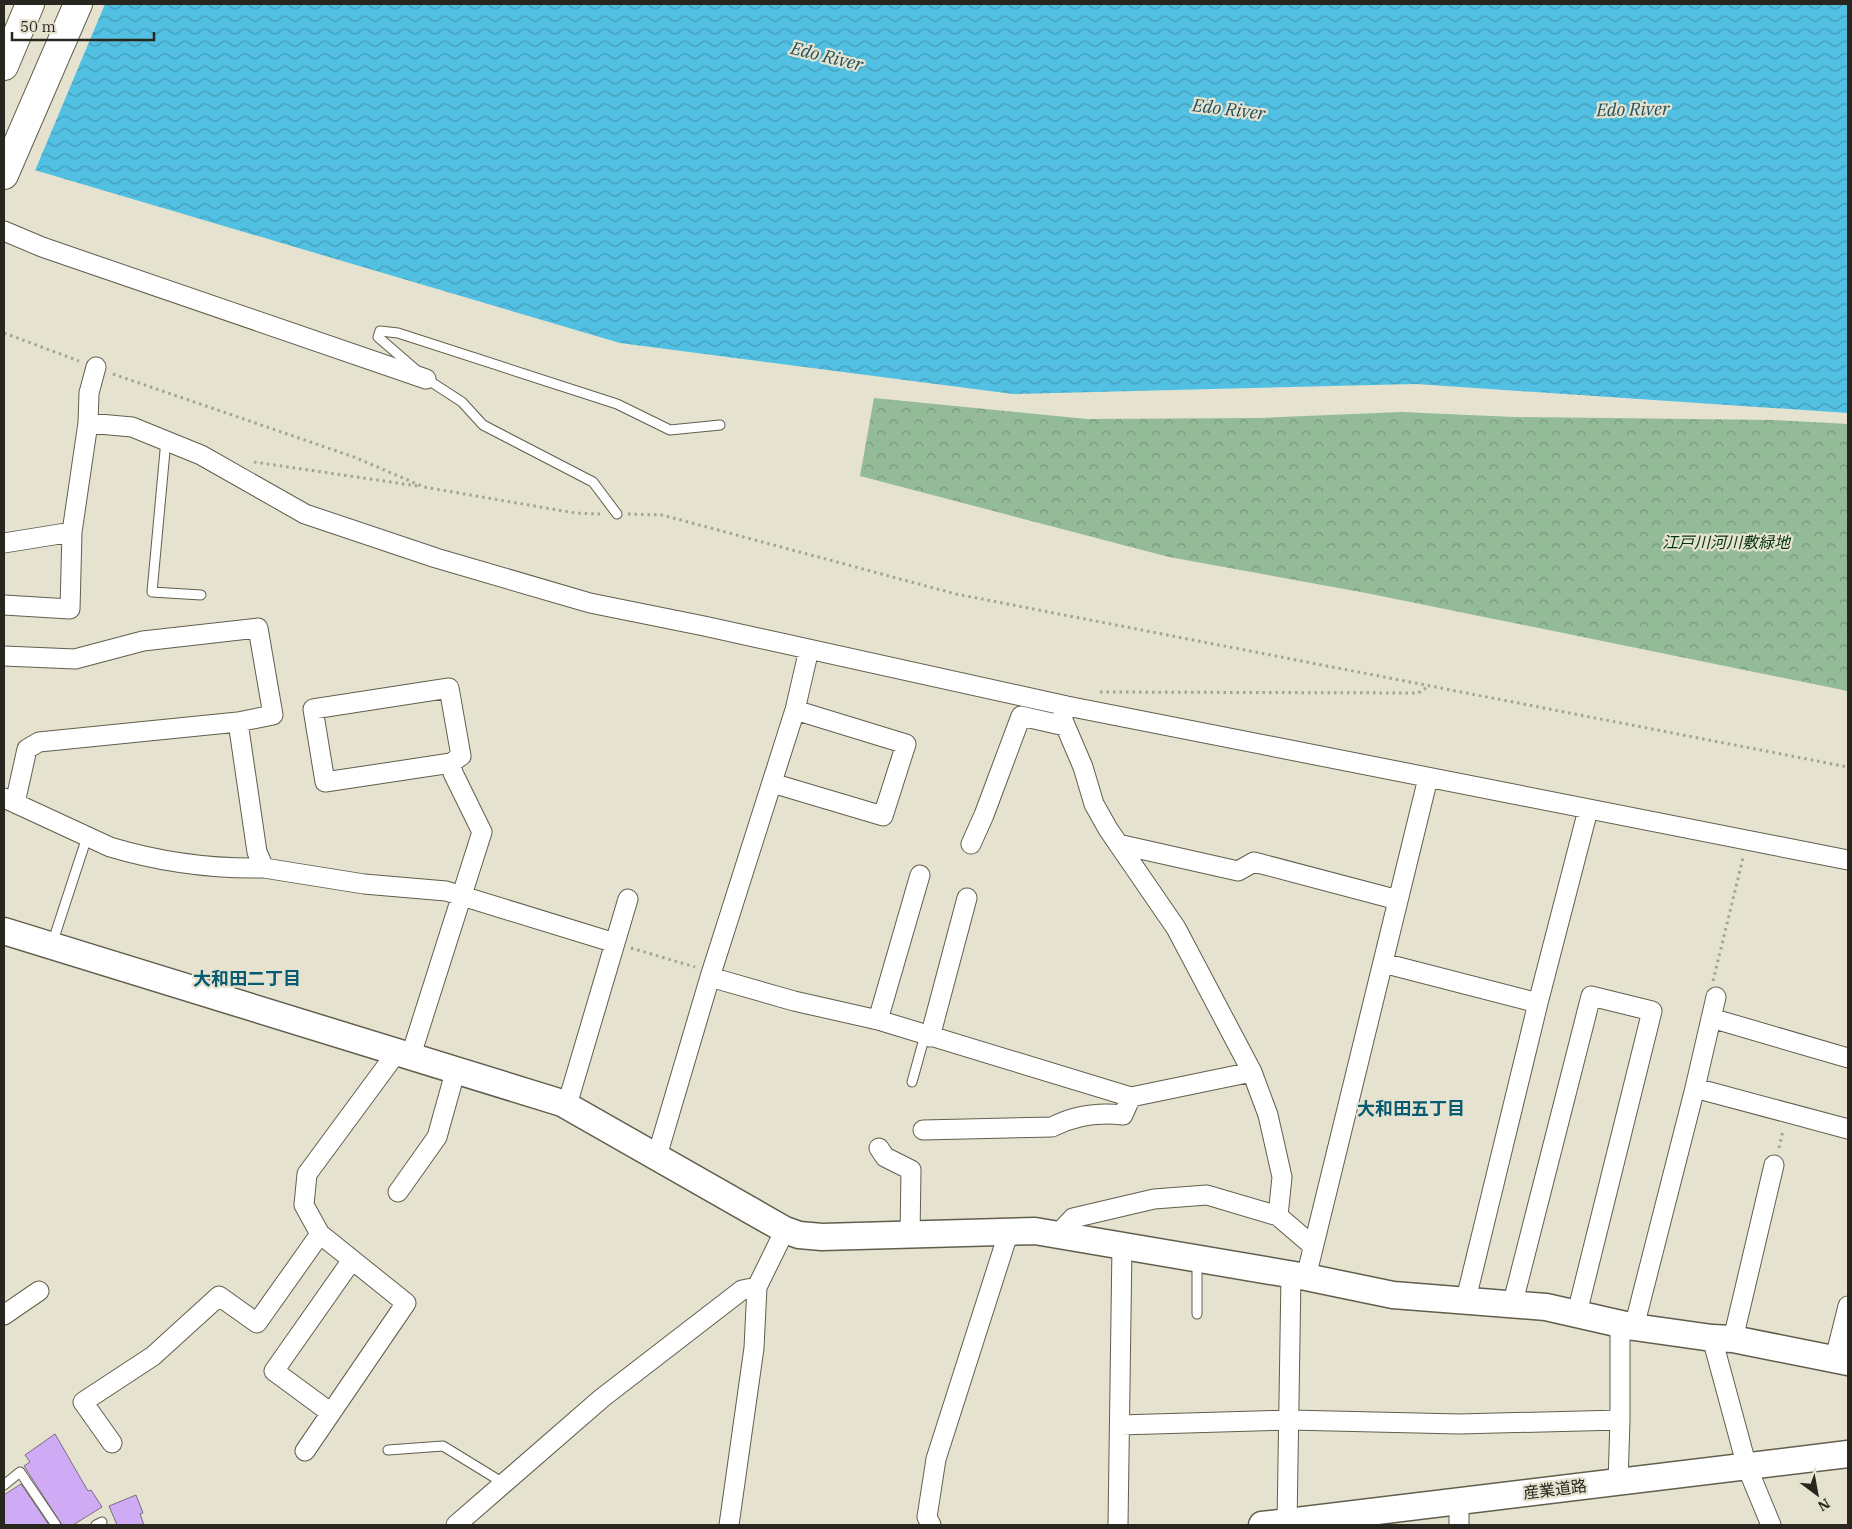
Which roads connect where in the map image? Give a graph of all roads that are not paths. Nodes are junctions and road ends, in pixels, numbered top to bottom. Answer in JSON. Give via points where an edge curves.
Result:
{"nodes":[{"id":1,"x":30,"y":4,"type":"edge"},
{"id":2,"x":78,"y":4,"type":"edge"},
{"id":3,"x":4,"y":66,"type":"edge"},
{"id":4,"x":4,"y":175,"type":"edge"},
{"id":5,"x":4,"y":231,"type":"edge"},
{"id":6,"x":96,"y":367,"type":"road end"},
{"id":7,"x":426,"y":379,"type":"junction"},
{"id":8,"x":88,"y":423,"type":"junction"},
{"id":9,"x":720,"y":425,"type":"dead end"},
{"id":10,"x":166,"y":440,"type":"junction"},
{"id":11,"x":617,"y":514,"type":"road end"},
{"id":12,"x":72,"y":532,"type":"junction"},
{"id":13,"x":4,"y":543,"type":"edge"},
{"id":14,"x":201,"y":596,"type":"dead end"},
{"id":15,"x":4,"y":605,"type":"edge"},
{"id":16,"x":4,"y":656,"type":"edge"},
{"id":17,"x":807,"y":658,"type":"dead end"},
{"id":18,"x":1066,"y":706,"type":"junction"},
{"id":19,"x":795,"y":710,"type":"junction"},
{"id":20,"x":238,"y":722,"type":"junction"},
{"id":21,"x":1065,"y":726,"type":"junction"},
{"id":22,"x":451,"y":762,"type":"junction"},
{"id":23,"x":1428,"y":778,"type":"junction"},
{"id":24,"x":772,"y":783,"type":"junction"},
{"id":25,"x":9,"y":800,"type":"edge"},
{"id":26,"x":1588,"y":810,"type":"junction"},
{"id":27,"x":87,"y":837,"type":"junction"},
{"id":28,"x":971,"y":844,"type":"dead end"},
{"id":29,"x":1118,"y":844,"type":"junction"},
{"id":30,"x":1848,"y":860,"type":"edge"},
{"id":31,"x":264,"y":868,"type":"junction"},
{"id":32,"x":920,"y":875,"type":"dead end"},
{"id":33,"x":461,"y":896,"type":"junction"},
{"id":34,"x":967,"y":898,"type":"dead end"},
{"id":35,"x":628,"y":899,"type":"dead end"},
{"id":36,"x":1398,"y":900,"type":"junction"},
{"id":37,"x":4,"y":931,"type":"edge"},
{"id":38,"x":615,"y":943,"type":"junction"},
{"id":39,"x":52,"y":945,"type":"junction"},
{"id":40,"x":1382,"y":963,"type":"junction"},
{"id":41,"x":711,"y":975,"type":"junction"},
{"id":42,"x":1716,"y":997,"type":"road end"},
{"id":43,"x":1538,"y":1002,"type":"junction"},
{"id":44,"x":1711,"y":1018,"type":"junction"},
{"id":45,"x":878,"y":1020,"type":"junction"},
{"id":46,"x":928,"y":1036,"type":"junction"},
{"id":47,"x":404,"y":1054,"type":"junction"},
{"id":48,"x":1848,"y":1058,"type":"edge"},
{"id":49,"x":456,"y":1069,"type":"junction"},
{"id":50,"x":1252,"y":1072,"type":"junction"},
{"id":51,"x":912,"y":1082,"type":"dead end"},
{"id":52,"x":1695,"y":1088,"type":"junction"},
{"id":53,"x":1131,"y":1097,"type":"junction"},
{"id":54,"x":567,"y":1105,"type":"junction"},
{"id":55,"x":923,"y":1130,"type":"dead end"},
{"id":56,"x":1848,"y":1130,"type":"edge"},
{"id":57,"x":879,"y":1148,"type":"dead end"},
{"id":58,"x":657,"y":1156,"type":"junction"},
{"id":59,"x":1774,"y":1165,"type":"road end"},
{"id":60,"x":398,"y":1192,"type":"dead end"},
{"id":61,"x":1278,"y":1216,"type":"junction"},
{"id":62,"x":785,"y":1230,"type":"junction"},
{"id":63,"x":1009,"y":1231,"type":"junction"},
{"id":64,"x":320,"y":1234,"type":"junction"},
{"id":65,"x":1058,"y":1234,"type":"junction"},
{"id":66,"x":910,"y":1235,"type":"junction"},
{"id":67,"x":1122,"y":1245,"type":"junction"},
{"id":68,"x":1313,"y":1246,"type":"junction"},
{"id":69,"x":1197,"y":1258,"type":"junction"},
{"id":70,"x":352,"y":1260,"type":"junction"},
{"id":71,"x":1298,"y":1276,"type":"junction"},
{"id":72,"x":757,"y":1287,"type":"junction"},
{"id":73,"x":39,"y":1291,"type":"dead end"},
{"id":74,"x":1466,"y":1299,"type":"junction"},
{"id":75,"x":1513,"y":1302,"type":"junction"},
{"id":76,"x":1848,"y":1306,"type":"edge"},
{"id":77,"x":1577,"y":1313,"type":"junction"},
{"id":78,"x":1197,"y":1314,"type":"dead end"},
{"id":79,"x":4,"y":1315,"type":"edge"},
{"id":80,"x":1627,"y":1325,"type":"junction"},
{"id":81,"x":1722,"y":1338,"type":"junction"},
{"id":82,"x":1842,"y":1360,"type":"edge"},
{"id":83,"x":331,"y":1413,"type":"junction"},
{"id":84,"x":1290,"y":1420,"type":"junction"},
{"id":85,"x":1620,"y":1420,"type":"junction"},
{"id":86,"x":1120,"y":1425,"type":"junction"},
{"id":87,"x":112,"y":1443,"type":"dead end"},
{"id":88,"x":388,"y":1450,"type":"dead end"},
{"id":89,"x":305,"y":1451,"type":"dead end"},
{"id":90,"x":1848,"y":1454,"type":"edge"},
{"id":91,"x":1747,"y":1467,"type":"junction"},
{"id":92,"x":1618,"y":1482,"type":"junction"},
{"id":93,"x":505,"y":1484,"type":"junction"},
{"id":94,"x":4,"y":1485,"type":"edge"},
{"id":95,"x":1459,"y":1513,"type":"edge"},
{"id":96,"x":1287,"y":1524,"type":"edge"},
{"id":97,"x":56,"y":1525,"type":"edge"},
{"id":98,"x":456,"y":1525,"type":"edge"},
{"id":99,"x":729,"y":1525,"type":"edge"},
{"id":100,"x":931,"y":1525,"type":"edge"},
{"id":101,"x":1118,"y":1525,"type":"edge"},
{"id":102,"x":1262,"y":1525,"type":"edge"},
{"id":103,"x":1771,"y":1525,"type":"edge"}],
"edges":[{"from":1,"to":3,"type":"highway"},
{"from":2,"to":4,"type":"highway"},
{"from":5,"to":7,"type":"street","via":[[42,247]]},
{"from":6,"to":8,"type":"street","via":[[88,393]]},
{"from":7,"to":9,"type":"lane","via":[[378,337],[380,331],[398,333],[617,404],[670,430]]},
{"from":7,"to":11,"type":"lane","via":[[462,402],[483,424],[593,482]]},
{"from":8,"to":10,"type":"street","via":[[132,427]]},
{"from":8,"to":12,"type":"street"},
{"from":10,"to":14,"type":"lane","via":[[152,592]]},
{"from":10,"to":18,"type":"street","via":[[201,455],[305,514],[436,558],[590,603]]},
{"from":12,"to":13,"type":"street"},
{"from":12,"to":15,"type":"street","via":[[70,609]]},
{"from":16,"to":20,"type":"street","via":[[75,659],[143,641],[258,628],[273,715]]},
{"from":17,"to":19,"type":"street"},
{"from":18,"to":21,"type":"street","via":[[1062,718]]},
{"from":18,"to":23,"type":"street"},
{"from":19,"to":24,"type":"street"},
{"from":19,"to":24,"type":"street","via":[[906,744],[883,816]]},
{"from":20,"to":25,"type":"street","via":[[39,742],[27,749]]},
{"from":20,"to":31,"type":"street","via":[[257,852]]},
{"from":21,"to":28,"type":"street","via":[[1021,716]]},
{"from":21,"to":29,"type":"street","via":[[1083,767],[1094,804]]},
{"from":22,"to":22,"type":"street","via":[[461,756],[450,688],[313,710],[326,782]]},
{"from":22,"to":33,"type":"street","via":[[453,773],[482,832]]},
{"from":23,"to":26,"type":"street"},
{"from":23,"to":36,"type":"street"},
{"from":24,"to":41,"type":"street"},
{"from":25,"to":27,"type":"street"},
{"from":26,"to":30,"type":"street"},
{"from":26,"to":43,"type":"street"},
{"from":27,"to":31,"type":"street","via":[[124,852],[180,863]]},
{"from":27,"to":39,"type":"lane"},
{"from":29,"to":36,"type":"street","via":[[1238,871],[1254,862]]},
{"from":29,"to":50,"type":"street","via":[[1176,928]]},
{"from":31,"to":33,"type":"street","via":[[364,884],[446,890]]},
{"from":32,"to":45,"type":"street"},
{"from":33,"to":38,"type":"street"},
{"from":33,"to":47,"type":"street"},
{"from":34,"to":46,"type":"street"},
{"from":35,"to":38,"type":"street"},
{"from":36,"to":40,"type":"street"},
{"from":37,"to":39,"type":"street"},
{"from":38,"to":54,"type":"street"},
{"from":39,"to":47,"type":"street"},
{"from":40,"to":43,"type":"street"},
{"from":40,"to":68,"type":"street"},
{"from":41,"to":45,"type":"street","via":[[794,1001]]},
{"from":41,"to":58,"type":"street"},
{"from":42,"to":44,"type":"street"},
{"from":43,"to":74,"type":"street"},
{"from":44,"to":48,"type":"street"},
{"from":44,"to":52,"type":"street"},
{"from":45,"to":46,"type":"street"},
{"from":46,"to":51,"type":"lane"},
{"from":46,"to":53,"type":"street"},
{"from":47,"to":49,"type":"street"},
{"from":47,"to":64,"type":"street","via":[[307,1174],[304,1205]]},
{"from":49,"to":54,"type":"street"},
{"from":49,"to":60,"type":"street","via":[[437,1137]]},
{"from":50,"to":53,"type":"street"},
{"from":50,"to":61,"type":"street","via":[[1268,1115],[1282,1177]]},
{"from":52,"to":56,"type":"street"},
{"from":52,"to":80,"type":"street"},
{"from":53,"to":55,"type":"street","via":[[1123,1115],[1100,1113],[1068,1119],[1052,1127]]},
{"from":54,"to":58,"type":"street"},
{"from":57,"to":66,"type":"street","via":[[885,1157],[911,1170]]},
{"from":58,"to":62,"type":"street"},
{"from":59,"to":81,"type":"street"},
{"from":61,"to":65,"type":"street","via":[[1207,1195],[1181,1196],[1073,1218]]},
{"from":61,"to":68,"type":"street"},
{"from":62,"to":66,"type":"street","via":[[822,1237]]},
{"from":62,"to":72,"type":"street"},
{"from":63,"to":65,"type":"street"},
{"from":63,"to":66,"type":"street"},
{"from":63,"to":100,"type":"street","via":[[936,1459],[927,1517]]},
{"from":64,"to":70,"type":"street"},
{"from":64,"to":87,"type":"street","via":[[256,1323],[219,1296],[153,1356],[83,1402]]},
{"from":65,"to":67,"type":"street"},
{"from":67,"to":69,"type":"street"},
{"from":67,"to":86,"type":"street"},
{"from":68,"to":71,"type":"street"},
{"from":69,"to":71,"type":"street"},
{"from":69,"to":78,"type":"lane"},
{"from":70,"to":83,"type":"street","via":[[406,1303]]},
{"from":70,"to":83,"type":"street","via":[[274,1371]]},
{"from":71,"to":74,"type":"street","via":[[1393,1295]]},
{"from":71,"to":84,"type":"street"},
{"from":72,"to":93,"type":"street","via":[[742,1290],[602,1398]]},
{"from":72,"to":99,"type":"street","via":[[754,1348]]},
{"from":73,"to":79,"type":"street"},
{"from":74,"to":75,"type":"street"},
{"from":75,"to":77,"type":"street"},
{"from":75,"to":77,"type":"street","via":[[1591,996],[1652,1011]]},
{"from":76,"to":82,"type":"street"},
{"from":77,"to":80,"type":"street"},
{"from":80,"to":81,"type":"street"},
{"from":80,"to":85,"type":"street"},
{"from":81,"to":82,"type":"street"},
{"from":81,"to":91,"type":"street"},
{"from":83,"to":89,"type":"street"},
{"from":84,"to":85,"type":"street","via":[[1459,1424]]},
{"from":84,"to":86,"type":"street"},
{"from":84,"to":96,"type":"street"},
{"from":85,"to":92,"type":"street"},
{"from":86,"to":101,"type":"street"},
{"from":88,"to":93,"type":"lane","via":[[442,1446]]},
{"from":90,"to":91,"type":"street","name":"産業道路"},
{"from":91,"to":92,"type":"street","name":"産業道路"},
{"from":91,"to":103,"type":"street"},
{"from":92,"to":95,"type":"street","name":"産業道路"},
{"from":93,"to":98,"type":"street"},
{"from":94,"to":97,"type":"lane","via":[[20,1472]]},
{"from":95,"to":96,"type":"street","name":"産業道路"},
{"from":96,"to":102,"type":"street","name":"産業道路"}]}
